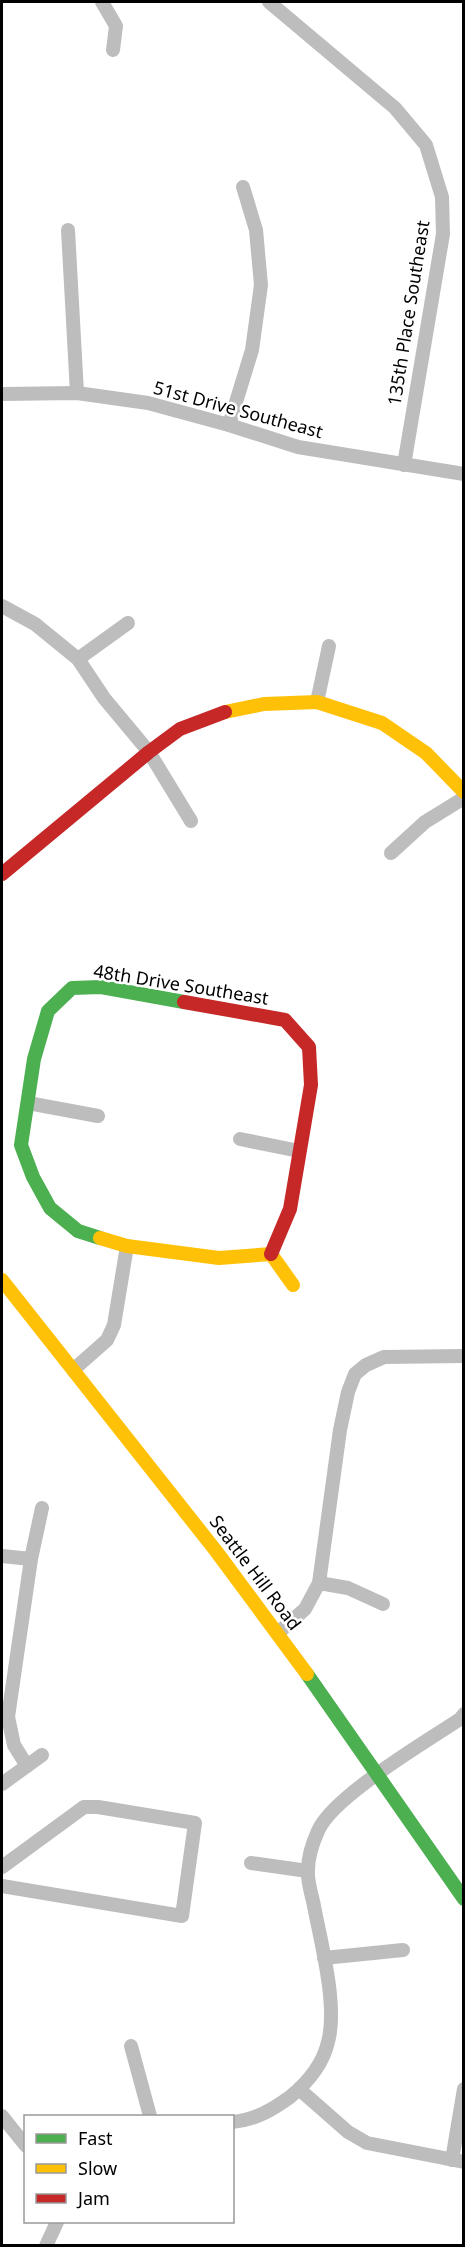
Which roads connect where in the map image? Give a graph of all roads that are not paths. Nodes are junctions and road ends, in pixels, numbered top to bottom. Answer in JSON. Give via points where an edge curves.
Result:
{"nodes":[{"id":1,"x":102,"y":2,"type":"edge"},
{"id":2,"x":269,"y":2,"type":"edge"},
{"id":3,"x":113,"y":50,"type":"dead end"},
{"id":4,"x":243,"y":187,"type":"dead end"},
{"id":5,"x":68,"y":230,"type":"dead end"},
{"id":6,"x":77,"y":393,"type":"junction"},
{"id":7,"x":2,"y":394,"type":"edge"},
{"id":8,"x":229,"y":425,"type":"junction"},
{"id":9,"x":404,"y":465,"type":"junction"},
{"id":10,"x":464,"y":474,"type":"edge"},
{"id":11,"x":2,"y":606,"type":"edge"},
{"id":12,"x":128,"y":623,"type":"dead end"},
{"id":13,"x":329,"y":646,"type":"dead end"},
{"id":14,"x":78,"y":659,"type":"junction"},
{"id":15,"x":317,"y":702,"type":"junction"},
{"id":16,"x":149,"y":752,"type":"junction"},
{"id":17,"x":464,"y":792,"type":"edge"},
{"id":18,"x":464,"y":798,"type":"edge"},
{"id":19,"x":191,"y":821,"type":"dead end"},
{"id":20,"x":391,"y":853,"type":"dead end"},
{"id":21,"x":2,"y":874,"type":"edge"},
{"id":22,"x":28,"y":1103,"type":"junction"},
{"id":23,"x":98,"y":1116,"type":"dead end"},
{"id":24,"x":240,"y":1139,"type":"dead end"},
{"id":25,"x":299,"y":1151,"type":"junction"},
{"id":26,"x":127,"y":1246,"type":"junction"},
{"id":27,"x":271,"y":1254,"type":"junction"},
{"id":28,"x":2,"y":1280,"type":"edge"},
{"id":29,"x":293,"y":1285,"type":"dead end"},
{"id":30,"x":464,"y":1356,"type":"edge"},
{"id":31,"x":73,"y":1370,"type":"junction"},
{"id":32,"x":42,"y":1508,"type":"dead end"},
{"id":33,"x":2,"y":1556,"type":"edge"},
{"id":34,"x":31,"y":1559,"type":"junction"},
{"id":35,"x":319,"y":1583,"type":"junction"},
{"id":36,"x":383,"y":1604,"type":"dead end"},
{"id":37,"x":278,"y":1633,"type":"junction"},
{"id":38,"x":8,"y":1668,"type":"edge"},
{"id":39,"x":462,"y":1719,"type":"edge"},
{"id":40,"x":42,"y":1755,"type":"dead end"},
{"id":41,"x":27,"y":1766,"type":"junction"},
{"id":42,"x":377,"y":1775,"type":"junction"},
{"id":43,"x":2,"y":1784,"type":"edge"},
{"id":44,"x":251,"y":1863,"type":"dead end"},
{"id":45,"x":2,"y":1867,"type":"edge"},
{"id":46,"x":308,"y":1871,"type":"junction"},
{"id":47,"x":2,"y":1886,"type":"edge"},
{"id":48,"x":464,"y":1899,"type":"edge"},
{"id":49,"x":403,"y":1950,"type":"dead end"},
{"id":50,"x":324,"y":1958,"type":"junction"},
{"id":51,"x":131,"y":2046,"type":"dead end"},
{"id":52,"x":299,"y":2089,"type":"junction"},
{"id":53,"x":464,"y":2089,"type":"edge"},
{"id":54,"x":150,"y":2115,"type":"edge"},
{"id":55,"x":2,"y":2116,"type":"edge"},
{"id":56,"x":234,"y":2122,"type":"edge"},
{"id":57,"x":24,"y":2144,"type":"edge"},
{"id":58,"x":458,"y":2161,"type":"edge"},
{"id":59,"x":57,"y":2223,"type":"edge"},
{"id":60,"x":46,"y":2246,"type":"edge"}],
"edges":[{"from":1,"to":3,"type":"street","via":[[116,26]]},
{"from":2,"to":9,"type":"street","name":"135th Place Southeast","via":[[395,108],[426,145],[442,197],[443,234]]},
{"from":4,"to":8,"type":"street","via":[[256,230],[261,285],[252,350]]},
{"from":5,"to":6,"type":"street"},
{"from":6,"to":7,"type":"street","name":"51st Drive Southeast"},
{"from":6,"to":8,"type":"street","name":"51st Drive Southeast","via":[[148,403]]},
{"from":8,"to":9,"type":"street","name":"51st Drive Southeast","via":[[298,447]]},
{"from":9,"to":10,"type":"street","name":"51st Drive Southeast"},
{"from":11,"to":14,"type":"street","via":[[35,624]]},
{"from":12,"to":14,"type":"street"},
{"from":13,"to":15,"type":"street"},
{"from":14,"to":16,"type":"street"},
{"from":15,"to":16,"type":"street","via":[[264,704],[227,711],[180,729]]},
{"from":15,"to":17,"type":"street","via":[[382,723],[426,753]]},
{"from":16,"to":19,"type":"street"},
{"from":16,"to":21,"type":"street"},
{"from":18,"to":20,"type":"street","via":[[424,822]]},
{"from":22,"to":23,"type":"street"},
{"from":22,"to":25,"type":"street","name":"48th Drive Southeast","via":[[34,1059],[48,1011],[72,988],[101,987],[285,1020],[309,1047],[311,1085]]},
{"from":22,"to":26,"type":"street","via":[[21,1145],[51,1208],[78,1231]]},
{"from":24,"to":25,"type":"street"},
{"from":25,"to":27,"type":"street","via":[[290,1209]]},
{"from":26,"to":27,"type":"street","via":[[219,1258]]},
{"from":26,"to":31,"type":"street","via":[[114,1325],[107,1340]]},
{"from":27,"to":29,"type":"street"},
{"from":28,"to":31,"type":"street","name":"Seattle Hill Road"},
{"from":30,"to":35,"type":"street","via":[[384,1358],[356,1374],[340,1430]]},
{"from":31,"to":37,"type":"street","name":"Seattle Hill Road"},
{"from":32,"to":34,"type":"street"},
{"from":33,"to":34,"type":"street"},
{"from":34,"to":38,"type":"street"},
{"from":35,"to":36,"type":"street","via":[[348,1588]]},
{"from":35,"to":37,"type":"street","via":[[305,1610]]},
{"from":37,"to":42,"type":"street","name":"Seattle Hill Road"},
{"from":38,"to":41,"type":"street","via":[[8,1717],[14,1745]]},
{"from":39,"to":42,"type":"street"},
{"from":40,"to":41,"type":"street"},
{"from":41,"to":43,"type":"street"},
{"from":42,"to":46,"type":"street","via":[[326,1817],[318,1829]]},
{"from":42,"to":48,"type":"street","name":"Seattle Hill Road"},
{"from":44,"to":46,"type":"street"},
{"from":45,"to":47,"type":"street","via":[[84,1807],[195,1823],[182,1916]]},
{"from":46,"to":50,"type":"street"},
{"from":49,"to":50,"type":"street"},
{"from":50,"to":52,"type":"street","via":[[330,2001],[328,2042],[314,2073]]},
{"from":51,"to":54,"type":"street"},
{"from":52,"to":56,"type":"street","via":[[261,2115]]},
{"from":52,"to":58,"type":"street","via":[[348,2132],[367,2143]]},
{"from":53,"to":58,"type":"street"},
{"from":55,"to":57,"type":"street"},
{"from":59,"to":60,"type":"street"}]}
